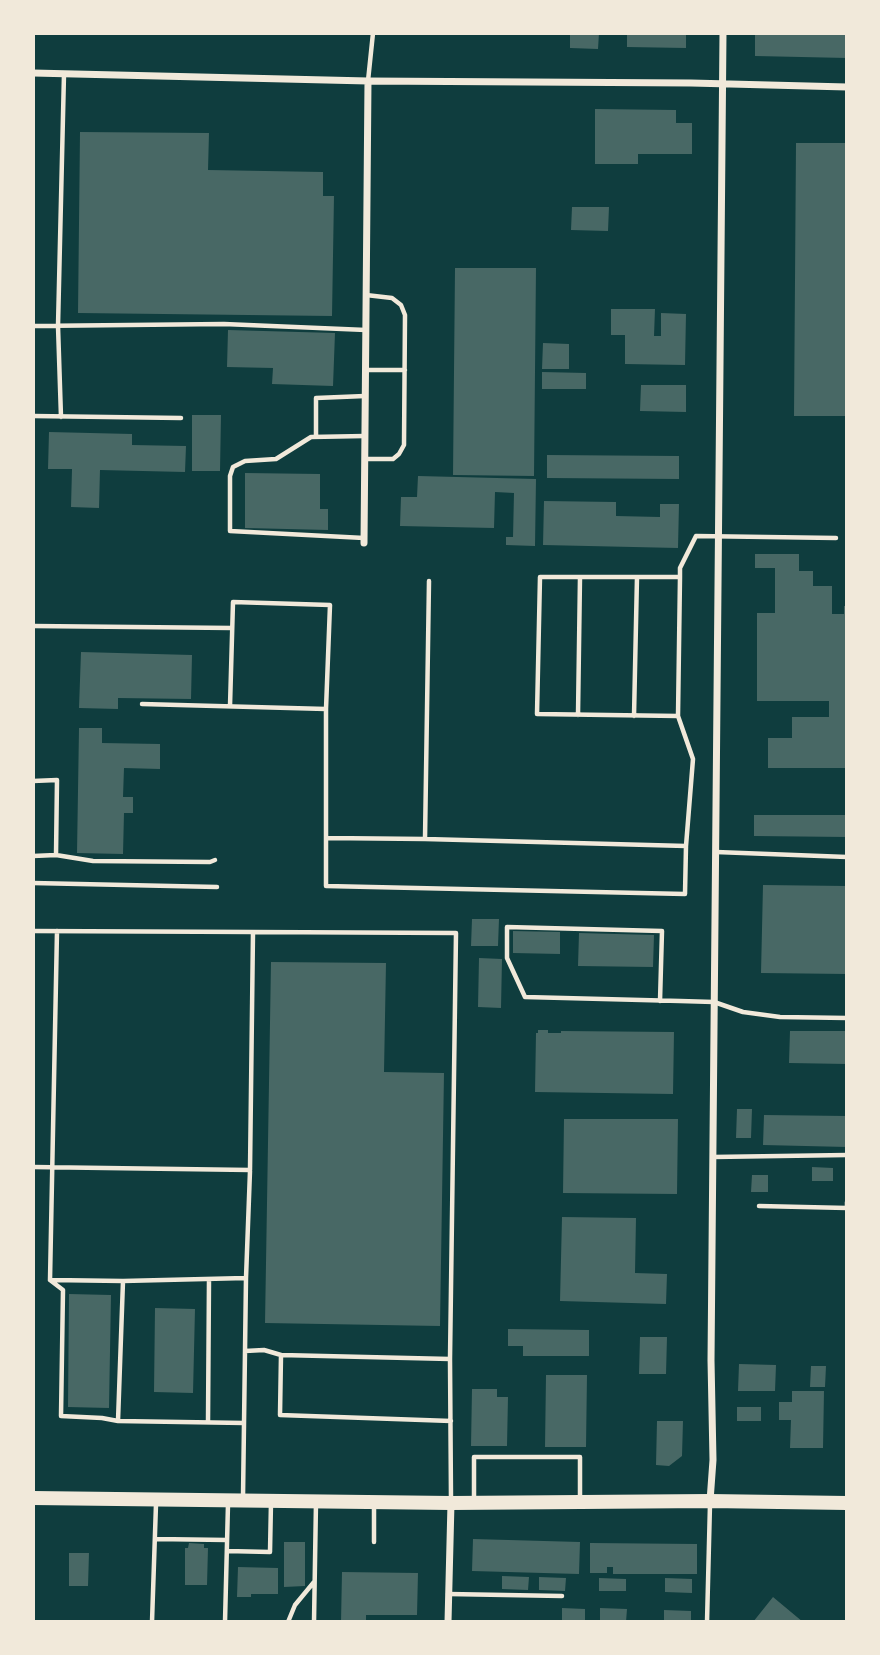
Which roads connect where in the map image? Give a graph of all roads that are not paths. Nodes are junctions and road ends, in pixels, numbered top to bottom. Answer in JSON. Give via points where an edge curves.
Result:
{"nodes":[{"id":1,"x":373,"y":33,"type":"edge"},
{"id":2,"x":723,"y":33,"type":"edge"},
{"id":3,"x":33,"y":73,"type":"edge"},
{"id":4,"x":64,"y":73,"type":"junction"},
{"id":5,"x":368,"y":81,"type":"junction"},
{"id":6,"x":723,"y":83,"type":"junction"},
{"id":7,"x":847,"y":87,"type":"edge"},
{"id":8,"x":366,"y":295,"type":"junction"},
{"id":9,"x":33,"y":326,"type":"edge"},
{"id":10,"x":58,"y":326,"type":"junction"},
{"id":11,"x":366,"y":330,"type":"junction"},
{"id":12,"x":365,"y":370,"type":"junction"},
{"id":13,"x":405,"y":370,"type":"junction"},
{"id":14,"x":365,"y":396,"type":"junction"},
{"id":15,"x":33,"y":416,"type":"edge"},
{"id":16,"x":61,"y":417,"type":"junction"},
{"id":17,"x":181,"y":418,"type":"dead end"},
{"id":18,"x":365,"y":436,"type":"junction"},
{"id":19,"x":316,"y":437,"type":"junction"},
{"id":20,"x":365,"y":459,"type":"junction"},
{"id":21,"x":719,"y":537,"type":"junction"},
{"id":22,"x":836,"y":538,"type":"dead end"},
{"id":23,"x":364,"y":541,"type":"joint"},
{"id":24,"x":637,"y":577,"type":"junction"},
{"id":25,"x":680,"y":577,"type":"junction"},
{"id":26,"x":580,"y":578,"type":"junction"},
{"id":27,"x":429,"y":581,"type":"dead end"},
{"id":28,"x":33,"y":626,"type":"edge"},
{"id":29,"x":232,"y":628,"type":"junction"},
{"id":30,"x":142,"y":704,"type":"dead end"},
{"id":31,"x":230,"y":706,"type":"junction"},
{"id":32,"x":326,"y":709,"type":"junction"},
{"id":33,"x":578,"y":715,"type":"junction"},
{"id":34,"x":634,"y":716,"type":"junction"},
{"id":35,"x":678,"y":716,"type":"junction"},
{"id":36,"x":33,"y":781,"type":"edge"},
{"id":37,"x":326,"y":838,"type":"junction"},
{"id":38,"x":425,"y":839,"type":"junction"},
{"id":39,"x":686,"y":846,"type":"junction"},
{"id":40,"x":716,"y":852,"type":"junction"},
{"id":41,"x":56,"y":855,"type":"junction"},
{"id":42,"x":33,"y":856,"type":"edge"},
{"id":43,"x":847,"y":857,"type":"edge"},
{"id":44,"x":215,"y":860,"type":"dead end"},
{"id":45,"x":33,"y":883,"type":"edge"},
{"id":46,"x":217,"y":887,"type":"dead end"},
{"id":47,"x":33,"y":931,"type":"edge"},
{"id":48,"x":57,"y":931,"type":"junction"},
{"id":49,"x":253,"y":932,"type":"junction"},
{"id":50,"x":660,"y":1001,"type":"junction"},
{"id":51,"x":714,"y":1002,"type":"junction"},
{"id":52,"x":847,"y":1018,"type":"edge"},
{"id":53,"x":847,"y":1155,"type":"edge"},
{"id":54,"x":713,"y":1157,"type":"junction"},
{"id":55,"x":33,"y":1167,"type":"edge"},
{"id":56,"x":53,"y":1167,"type":"junction"},
{"id":57,"x":250,"y":1170,"type":"junction"},
{"id":58,"x":847,"y":1202,"type":"edge"},
{"id":59,"x":759,"y":1206,"type":"dead end"},
{"id":60,"x":246,"y":1278,"type":"junction"},
{"id":61,"x":209,"y":1279,"type":"junction"},
{"id":62,"x":50,"y":1280,"type":"junction"},
{"id":63,"x":123,"y":1281,"type":"junction"},
{"id":64,"x":245,"y":1350,"type":"junction"},
{"id":65,"x":281,"y":1355,"type":"junction"},
{"id":66,"x":450,"y":1359,"type":"junction"},
{"id":67,"x":118,"y":1421,"type":"junction"},
{"id":68,"x":451,"y":1421,"type":"junction"},
{"id":69,"x":208,"y":1422,"type":"junction"},
{"id":70,"x":244,"y":1423,"type":"junction"},
{"id":71,"x":33,"y":1498,"type":"edge"},
{"id":72,"x":156,"y":1500,"type":"junction"},
{"id":73,"x":235,"y":1501,"type":"junction"},
{"id":74,"x":271,"y":1501,"type":"junction"},
{"id":75,"x":710,"y":1501,"type":"junction"},
{"id":76,"x":316,"y":1502,"type":"junction"},
{"id":77,"x":374,"y":1502,"type":"junction"},
{"id":78,"x":580,"y":1502,"type":"junction"},
{"id":79,"x":451,"y":1503,"type":"junction"},
{"id":80,"x":474,"y":1503,"type":"junction"},
{"id":81,"x":847,"y":1503,"type":"edge"},
{"id":82,"x":155,"y":1539,"type":"junction"},
{"id":83,"x":227,"y":1540,"type":"junction"},
{"id":84,"x":374,"y":1542,"type":"dead end"},
{"id":85,"x":227,"y":1551,"type":"junction"},
{"id":86,"x":315,"y":1581,"type":"junction"},
{"id":87,"x":449,"y":1594,"type":"junction"},
{"id":88,"x":562,"y":1596,"type":"dead end"},
{"id":89,"x":152,"y":1622,"type":"edge"},
{"id":90,"x":225,"y":1622,"type":"edge"},
{"id":91,"x":288,"y":1622,"type":"edge"},
{"id":92,"x":314,"y":1622,"type":"edge"},
{"id":93,"x":447,"y":1622,"type":"edge"},
{"id":94,"x":707,"y":1622,"type":"edge"}],
"edges":[{"from":1,"to":5,"type":"lane"},
{"from":2,"to":6,"type":"street"},
{"from":3,"to":4,"type":"street"},
{"from":4,"to":5,"type":"street"},
{"from":4,"to":10,"type":"lane"},
{"from":5,"to":6,"type":"street"},
{"from":5,"to":8,"type":"street"},
{"from":6,"to":7,"type":"street"},
{"from":6,"to":21,"type":"street"},
{"from":8,"to":11,"type":"street"},
{"from":8,"to":13,"type":"lane","via":[[392,298],[401,305]]},
{"from":9,"to":10,"type":"lane"},
{"from":10,"to":11,"type":"lane","via":[[224,324]]},
{"from":10,"to":16,"type":"lane"},
{"from":11,"to":12,"type":"street"},
{"from":12,"to":13,"type":"lane"},
{"from":12,"to":14,"type":"street"},
{"from":13,"to":20,"type":"lane","via":[[404,445],[393,459]]},
{"from":14,"to":18,"type":"street"},
{"from":14,"to":19,"type":"lane","via":[[316,398]]},
{"from":15,"to":16,"type":"lane"},
{"from":16,"to":17,"type":"lane"},
{"from":18,"to":19,"type":"lane"},
{"from":18,"to":20,"type":"street"},
{"from":19,"to":23,"type":"lane","via":[[276,459],[245,461],[233,467],[230,531]]},
{"from":20,"to":23,"type":"street"},
{"from":21,"to":22,"type":"lane"},
{"from":21,"to":25,"type":"lane","via":[[696,536]]},
{"from":21,"to":40,"type":"street"},
{"from":24,"to":25,"type":"lane"},
{"from":24,"to":26,"type":"lane"},
{"from":24,"to":34,"type":"lane"},
{"from":25,"to":35,"type":"lane"},
{"from":26,"to":33,"type":"lane"},
{"from":26,"to":33,"type":"lane","via":[[540,577],[537,714]]},
{"from":27,"to":38,"type":"lane"},
{"from":28,"to":29,"type":"lane"},
{"from":29,"to":31,"type":"lane"},
{"from":29,"to":32,"type":"lane","via":[[233,602],[330,605]]},
{"from":30,"to":31,"type":"lane"},
{"from":31,"to":32,"type":"lane"},
{"from":32,"to":37,"type":"lane"},
{"from":33,"to":34,"type":"lane"},
{"from":34,"to":35,"type":"lane"},
{"from":35,"to":39,"type":"lane","via":[[693,759]]},
{"from":36,"to":41,"type":"lane","via":[[57,780]]},
{"from":37,"to":38,"type":"lane"},
{"from":37,"to":39,"type":"lane","via":[[326,886],[685,894]]},
{"from":38,"to":39,"type":"lane"},
{"from":40,"to":43,"type":"lane"},
{"from":40,"to":51,"type":"street"},
{"from":41,"to":42,"type":"lane"},
{"from":41,"to":44,"type":"lane","via":[[93,861]]},
{"from":45,"to":46,"type":"lane"},
{"from":47,"to":48,"type":"lane"},
{"from":48,"to":49,"type":"lane"},
{"from":48,"to":56,"type":"lane"},
{"from":49,"to":57,"type":"lane"},
{"from":49,"to":66,"type":"lane","via":[[456,933]]},
{"from":50,"to":50,"type":"lane","via":[[525,997],[507,958],[507,927],[662,930]]},
{"from":50,"to":51,"type":"lane"},
{"from":51,"to":52,"type":"lane","via":[[780,1017]]},
{"from":51,"to":54,"type":"street"},
{"from":53,"to":54,"type":"lane"},
{"from":54,"to":75,"type":"street"},
{"from":55,"to":56,"type":"lane"},
{"from":56,"to":57,"type":"lane"},
{"from":56,"to":62,"type":"lane"},
{"from":57,"to":60,"type":"lane"},
{"from":58,"to":59,"type":"lane","via":[[847,1208]]},
{"from":60,"to":61,"type":"lane"},
{"from":60,"to":64,"type":"lane"},
{"from":61,"to":63,"type":"lane"},
{"from":61,"to":69,"type":"lane"},
{"from":62,"to":63,"type":"lane"},
{"from":62,"to":67,"type":"lane","via":[[63,1290],[61,1416]]},
{"from":63,"to":67,"type":"lane"},
{"from":64,"to":65,"type":"lane"},
{"from":64,"to":70,"type":"lane"},
{"from":65,"to":66,"type":"lane"},
{"from":65,"to":68,"type":"lane","via":[[280,1415]]},
{"from":66,"to":68,"type":"lane"},
{"from":67,"to":69,"type":"lane"},
{"from":68,"to":79,"type":"lane"},
{"from":69,"to":70,"type":"lane"},
{"from":70,"to":73,"type":"lane"},
{"from":71,"to":72,"type":"main road"},
{"from":72,"to":73,"type":"main road"},
{"from":72,"to":82,"type":"lane"},
{"from":73,"to":74,"type":"main road"},
{"from":73,"to":83,"type":"lane"},
{"from":74,"to":76,"type":"main road"},
{"from":74,"to":85,"type":"lane","via":[[271,1552]]},
{"from":75,"to":78,"type":"main road"},
{"from":75,"to":81,"type":"main road"},
{"from":75,"to":94,"type":"lane"},
{"from":76,"to":77,"type":"main road"},
{"from":76,"to":86,"type":"lane"},
{"from":77,"to":79,"type":"main road"},
{"from":77,"to":84,"type":"lane"},
{"from":78,"to":80,"type":"main road"},
{"from":78,"to":80,"type":"lane","via":[[580,1457],[474,1457]]},
{"from":79,"to":80,"type":"main road"},
{"from":79,"to":87,"type":"street"},
{"from":82,"to":83,"type":"lane"},
{"from":82,"to":89,"type":"lane"},
{"from":83,"to":85,"type":"lane"},
{"from":85,"to":90,"type":"lane"},
{"from":86,"to":91,"type":"lane","via":[[295,1605]]},
{"from":86,"to":92,"type":"lane"},
{"from":87,"to":88,"type":"lane"},
{"from":87,"to":93,"type":"street"}]}
